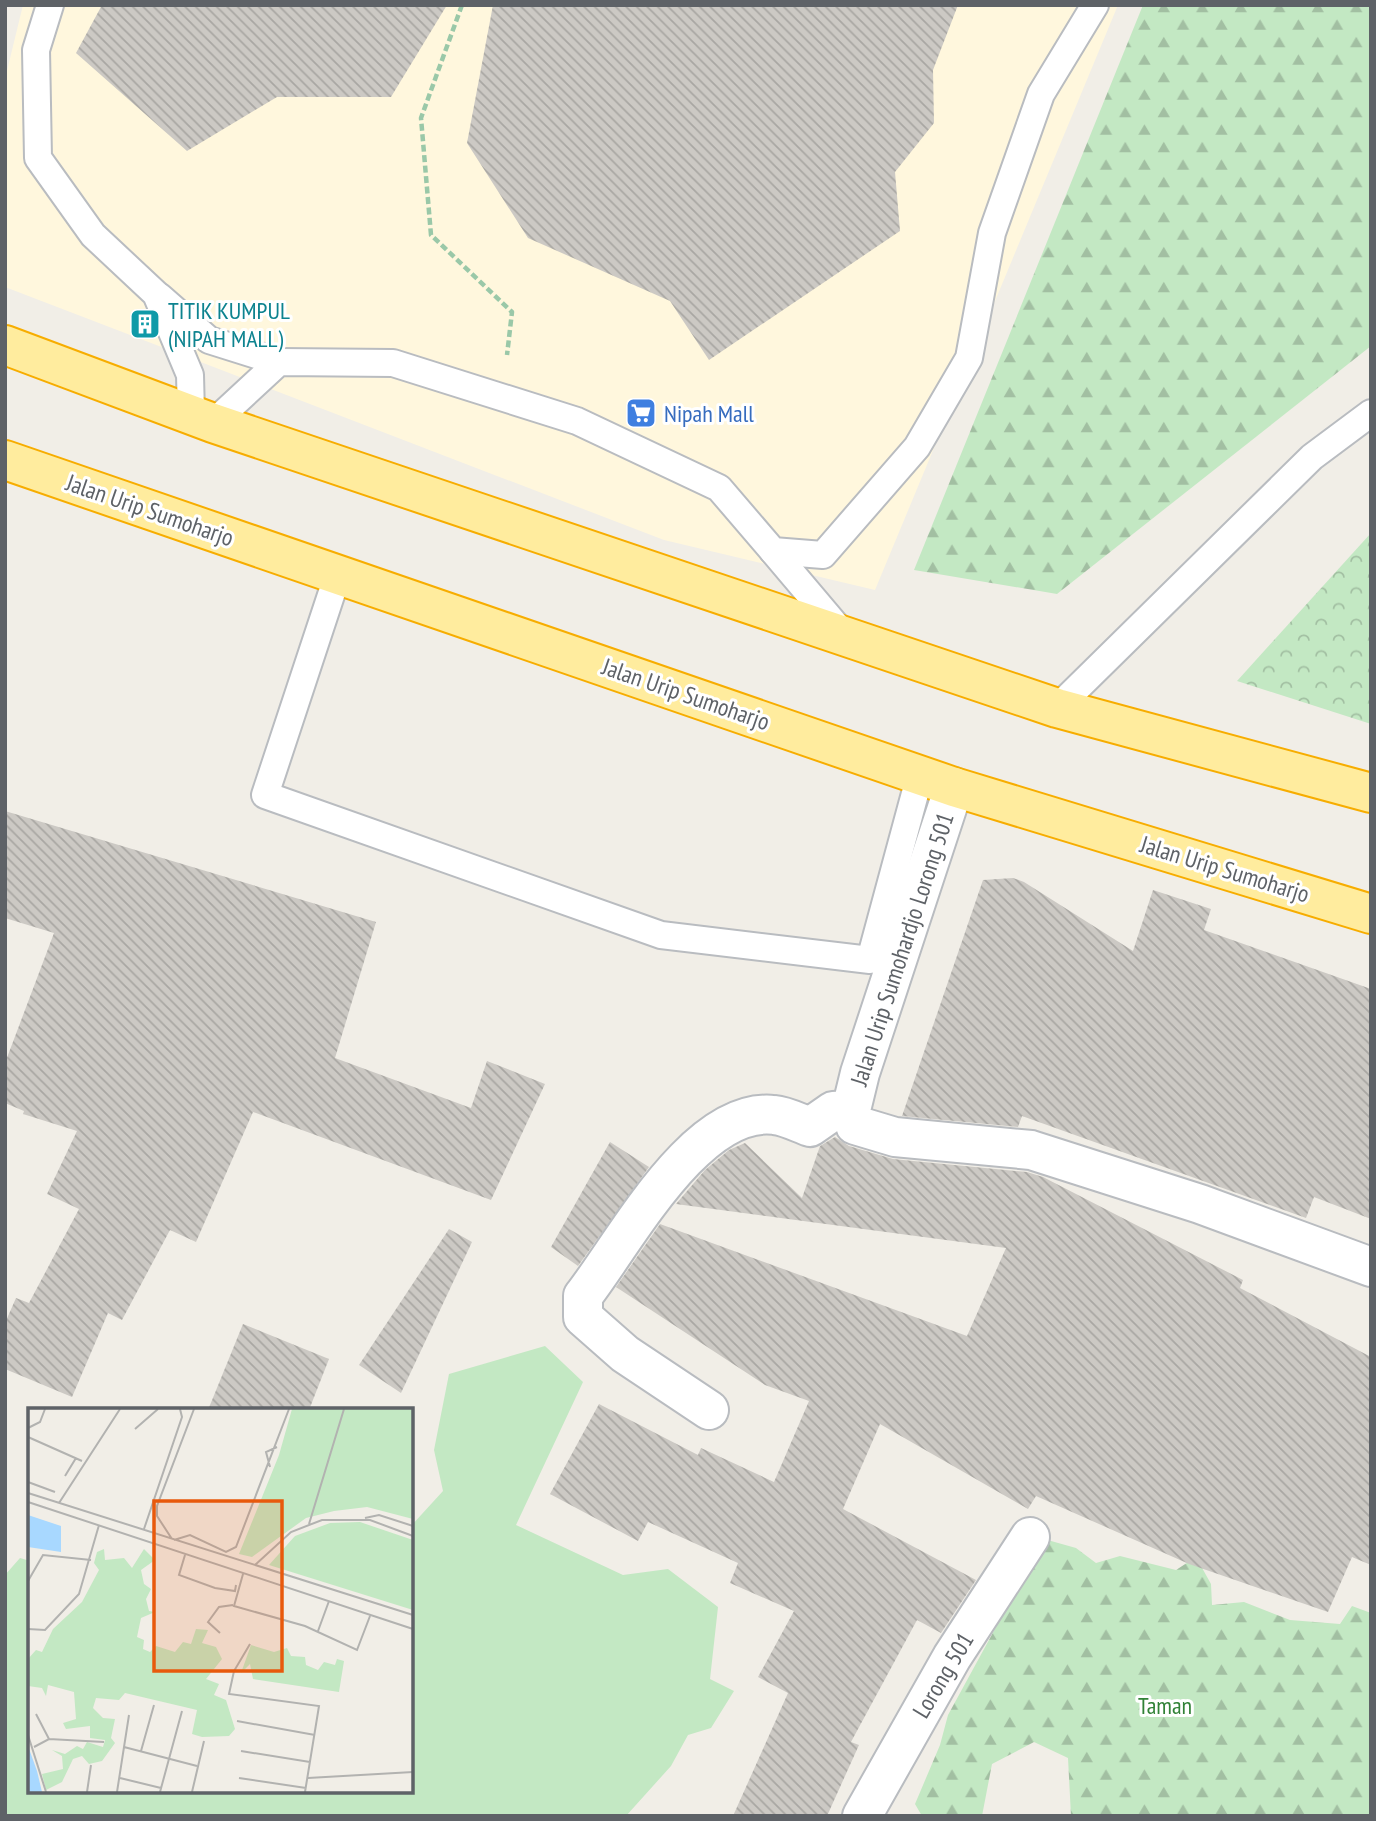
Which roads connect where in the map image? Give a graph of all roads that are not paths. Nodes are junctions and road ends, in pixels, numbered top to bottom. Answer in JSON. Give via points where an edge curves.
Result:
{"nodes":[{"id":1,"x":50,"y":5,"type":"edge"},
{"id":2,"x":1095,"y":5,"type":"edge"},
{"id":3,"x":156,"y":294,"type":"junction"},
{"id":4,"x":5,"y":345,"type":"edge"},
{"id":5,"x":279,"y":362,"type":"junction"},
{"id":6,"x":1371,"y":413,"type":"edge"},
{"id":7,"x":202,"y":419,"type":"junction"},
{"id":8,"x":5,"y":460,"type":"edge"},
{"id":9,"x":772,"y":551,"type":"junction"},
{"id":10,"x":823,"y":555,"type":"junction"},
{"id":11,"x":338,"y":574,"type":"junction"},
{"id":12,"x":794,"y":577,"type":"junction"},
{"id":13,"x":762,"y":608,"type":"junction"},
{"id":14,"x":845,"y":636,"type":"junction"},
{"id":15,"x":1057,"y":708,"type":"junction"},
{"id":16,"x":937,"y":781,"type":"junction"},
{"id":17,"x":1371,"y":793,"type":"edge"},
{"id":18,"x":1371,"y":914,"type":"edge"},
{"id":19,"x":851,"y":1110,"type":"junction"},
{"id":20,"x":1371,"y":1267,"type":"edge"},
{"id":21,"x":709,"y":1410,"type":"dead end"},
{"id":22,"x":1030,"y":1537,"type":"dead end"},
{"id":23,"x":862,"y":1816,"type":"edge"}],
"edges":[{"from":1,"to":3,"type":"lane","via":[[36,50],[38,158],[93,234]]},
{"from":2,"to":10,"type":"lane","via":[[1036,107],[992,233],[969,358],[917,447]]},
{"from":3,"to":5,"type":"lane","via":[[209,340]]},
{"from":3,"to":7,"type":"lane","via":[[190,375]]},
{"from":4,"to":7,"type":"highway"},
{"from":5,"to":7,"type":"lane"},
{"from":5,"to":9,"type":"lane","via":[[393,363],[577,421],[719,488]]},
{"from":6,"to":15,"type":"lane","via":[[1312,457]]},
{"from":7,"to":13,"type":"highway"},
{"from":8,"to":11,"type":"highway","name":"Jalan Urip Sumoharjo"},
{"from":9,"to":10,"type":"lane"},
{"from":9,"to":12,"type":"lane"},
{"from":10,"to":12,"type":"lane"},
{"from":11,"to":16,"type":"highway","name":"Jalan Urip Sumoharjo"},
{"from":11,"to":16,"type":"lane","via":[[265,795],[661,935],[870,960]]},
{"from":12,"to":13,"type":"lane"},
{"from":12,"to":14,"type":"lane"},
{"from":13,"to":14,"type":"highway"},
{"from":14,"to":15,"type":"highway"},
{"from":15,"to":17,"type":"highway"},
{"from":16,"to":18,"type":"highway","name":"Jalan Urip Sumoharjo"},
{"from":16,"to":19,"type":"street","name":"Jalan Urip Sumohardjo Lorong 501"},
{"from":19,"to":20,"type":"street","name":"Jalan Urip Sumohardjo Lorong 501","via":[[855,1125],[877,1133],[1031,1150],[1200,1203]]},
{"from":19,"to":21,"type":"street","name":"Jalan Urip Sumohardjo Lorong 501","via":[[833,1111],[810,1127],[774,1115],[745,1118],[704,1139],[675,1169],[583,1296],[583,1317],[598,1333]]},
{"from":22,"to":23,"type":"street","name":"Lorong 501","via":[[952,1657]]}]}
